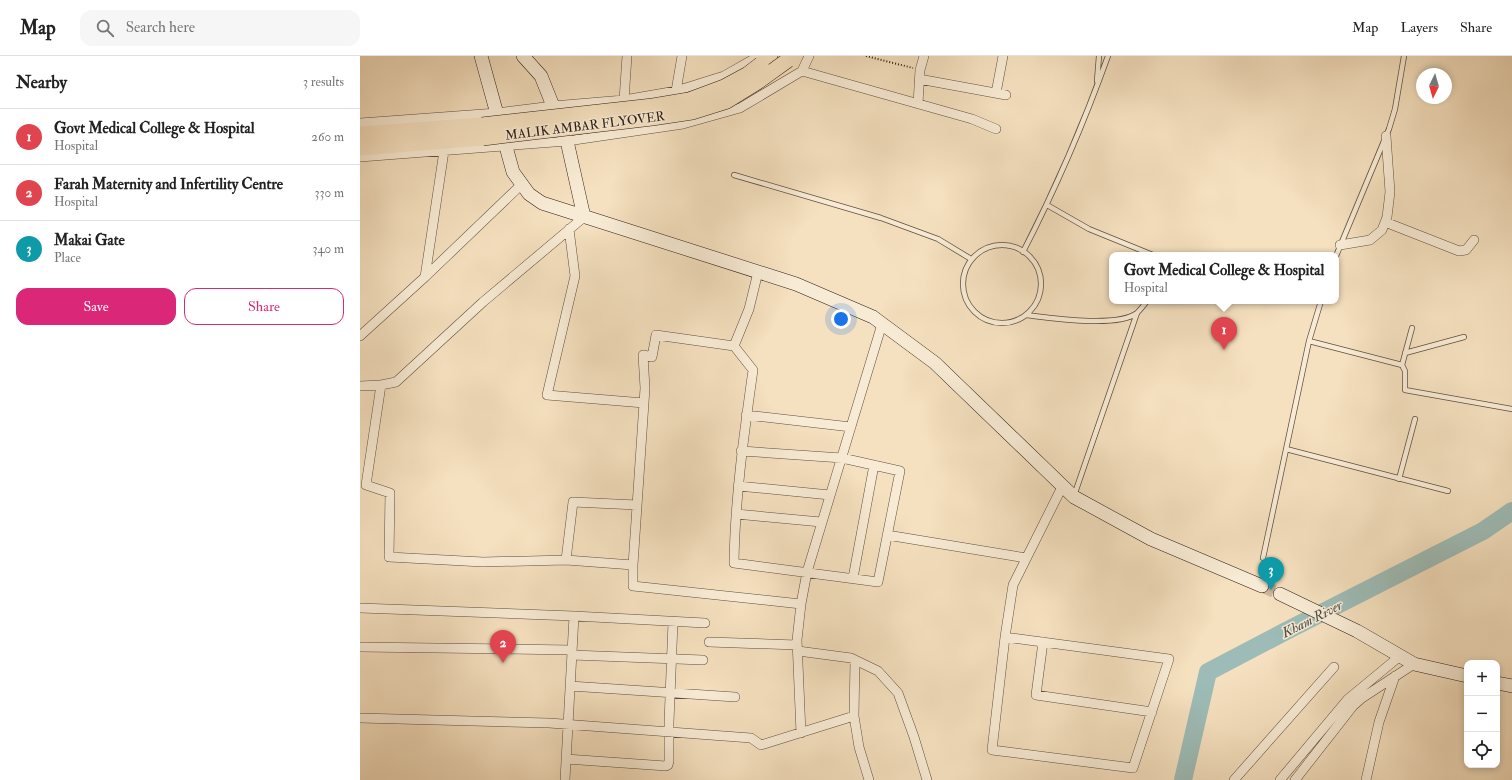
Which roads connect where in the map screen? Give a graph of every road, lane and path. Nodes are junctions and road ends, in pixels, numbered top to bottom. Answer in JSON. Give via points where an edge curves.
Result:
{"nodes":[{"id":1,"x":481,"y":56,"type":"edge"},
{"id":2,"x":523,"y":56,"type":"edge"},
{"id":3,"x":627,"y":56,"type":"edge"},
{"id":4,"x":682,"y":56,"type":"edge"},
{"id":5,"x":809,"y":56,"type":"edge"},
{"id":6,"x":866,"y":56,"type":"edge"},
{"id":7,"x":924,"y":56,"type":"edge"},
{"id":8,"x":1003,"y":56,"type":"edge"},
{"id":9,"x":1099,"y":56,"type":"edge"},
{"id":10,"x":1108,"y":56,"type":"edge"},
{"id":11,"x":1404,"y":56,"type":"edge"},
{"id":12,"x":791,"y":58,"type":"edge"},
{"id":13,"x":763,"y":59,"type":"edge"},
{"id":14,"x":802,"y":71,"type":"junction"},
{"id":15,"x":919,"y":74,"type":"junction"},
{"id":16,"x":1096,"y":89,"type":"junction"},
{"id":17,"x":676,"y":91,"type":"junction"},
{"id":18,"x":996,"y":93,"type":"junction"},
{"id":19,"x":1006,"y":95,"type":"dead end"},
{"id":20,"x":624,"y":100,"type":"junction"},
{"id":21,"x":918,"y":104,"type":"junction"},
{"id":22,"x":553,"y":106,"type":"junction"},
{"id":23,"x":497,"y":113,"type":"junction"},
{"id":24,"x":360,"y":123,"type":"edge"},
{"id":25,"x":996,"y":129,"type":"dead end"},
{"id":26,"x":360,"y":134,"type":"edge"},
{"id":27,"x":1386,"y":136,"type":"junction"},
{"id":28,"x":567,"y":141,"type":"junction"},
{"id":29,"x":506,"y":147,"type":"junction"},
{"id":30,"x":360,"y":148,"type":"edge"},
{"id":31,"x":444,"y":151,"type":"junction"},
{"id":32,"x":360,"y":157,"type":"edge"},
{"id":33,"x":734,"y":176,"type":"dead end"},
{"id":34,"x":522,"y":184,"type":"junction"},
{"id":35,"x":1047,"y":205,"type":"junction"},
{"id":36,"x":584,"y":217,"type":"junction"},
{"id":37,"x":1385,"y":222,"type":"junction"},
{"id":38,"x":569,"y":229,"type":"junction"},
{"id":39,"x":1474,"y":240,"type":"dead end"},
{"id":40,"x":1340,"y":245,"type":"junction"},
{"id":41,"x":1023,"y":252,"type":"junction"},
{"id":42,"x":1146,"y":252,"type":"edge"},
{"id":43,"x":1337,"y":252,"type":"edge"},
{"id":44,"x":972,"y":259,"type":"junction"},
{"id":45,"x":758,"y":272,"type":"junction"},
{"id":46,"x":425,"y":277,"type":"junction"},
{"id":47,"x":1144,"y":304,"type":"edge"},
{"id":48,"x":1320,"y":304,"type":"edge"},
{"id":49,"x":1137,"y":313,"type":"junction"},
{"id":50,"x":1026,"y":315,"type":"junction"},
{"id":51,"x":882,"y":324,"type":"junction"},
{"id":52,"x":1412,"y":328,"type":"dead end"},
{"id":53,"x":360,"y":336,"type":"edge"},
{"id":54,"x":1464,"y":337,"type":"dead end"},
{"id":55,"x":1309,"y":341,"type":"junction"},
{"id":56,"x":734,"y":346,"type":"junction"},
{"id":57,"x":1405,"y":353,"type":"junction"},
{"id":58,"x":1402,"y":365,"type":"junction"},
{"id":59,"x":381,"y":385,"type":"junction"},
{"id":60,"x":360,"y":386,"type":"edge"},
{"id":61,"x":644,"y":403,"type":"junction"},
{"id":62,"x":1512,"y":409,"type":"edge"},
{"id":63,"x":746,"y":415,"type":"junction"},
{"id":64,"x":1415,"y":419,"type":"dead end"},
{"id":65,"x":851,"y":427,"type":"junction"},
{"id":66,"x":1286,"y":449,"type":"junction"},
{"id":67,"x":741,"y":451,"type":"junction"},
{"id":68,"x":842,"y":458,"type":"junction"},
{"id":69,"x":874,"y":465,"type":"junction"},
{"id":70,"x":1398,"y":479,"type":"junction"},
{"id":71,"x":363,"y":484,"type":"edge"},
{"id":72,"x":738,"y":486,"type":"junction"},
{"id":73,"x":1062,"y":487,"type":"junction"},
{"id":74,"x":1076,"y":490,"type":"dead end"},
{"id":75,"x":1448,"y":491,"type":"dead end"},
{"id":76,"x":830,"y":495,"type":"junction"},
{"id":77,"x":637,"y":505,"type":"junction"},
{"id":78,"x":736,"y":514,"type":"junction"},
{"id":79,"x":821,"y":522,"type":"junction"},
{"id":80,"x":887,"y":535,"type":"junction"},
{"id":81,"x":1026,"y":558,"type":"junction"},
{"id":82,"x":1263,"y":558,"type":"dead end"},
{"id":83,"x":566,"y":560,"type":"junction"},
{"id":84,"x":633,"y":565,"type":"junction"},
{"id":85,"x":807,"y":572,"type":"junction"},
{"id":86,"x":853,"y":578,"type":"junction"},
{"id":87,"x":1262,"y":586,"type":"tunnel mouth"},
{"id":88,"x":1280,"y":594,"type":"tunnel mouth"},
{"id":89,"x":801,"y":604,"type":"junction"},
{"id":90,"x":360,"y":608,"type":"edge"},
{"id":91,"x":574,"y":616,"type":"junction"},
{"id":92,"x":673,"y":622,"type":"junction"},
{"id":93,"x":705,"y":623,"type":"dead end"},
{"id":94,"x":1005,"y":637,"type":"junction"},
{"id":95,"x":709,"y":642,"type":"dead end"},
{"id":96,"x":1043,"y":642,"type":"junction"},
{"id":97,"x":360,"y":647,"type":"edge"},
{"id":98,"x":798,"y":648,"type":"junction"},
{"id":99,"x":572,"y":652,"type":"junction"},
{"id":100,"x":1400,"y":656,"type":"junction"},
{"id":101,"x":672,"y":658,"type":"junction"},
{"id":102,"x":703,"y":660,"type":"dead end"},
{"id":103,"x":855,"y":660,"type":"junction"},
{"id":104,"x":1414,"y":664,"type":"junction"},
{"id":105,"x":1334,"y":666,"type":"dead end"},
{"id":106,"x":1464,"y":675,"type":"edge"},
{"id":107,"x":1395,"y":676,"type":"junction"},
{"id":108,"x":1500,"y":683,"type":"edge"},
{"id":109,"x":570,"y":686,"type":"junction"},
{"id":110,"x":1512,"y":686,"type":"edge"},
{"id":111,"x":670,"y":693,"type":"junction"},
{"id":112,"x":735,"y":697,"type":"dead end"},
{"id":113,"x":1152,"y":712,"type":"junction"},
{"id":114,"x":854,"y":716,"type":"junction"},
{"id":115,"x":360,"y":718,"type":"edge"},
{"id":116,"x":568,"y":724,"type":"junction"},
{"id":117,"x":670,"y":732,"type":"junction"},
{"id":118,"x":801,"y":733,"type":"junction"},
{"id":119,"x":566,"y":759,"type":"junction"},
{"id":120,"x":565,"y":780,"type":"edge"},
{"id":121,"x":869,"y":780,"type":"edge"},
{"id":122,"x":927,"y":780,"type":"edge"},
{"id":123,"x":1234,"y":780,"type":"edge"},
{"id":124,"x":1280,"y":780,"type":"edge"},
{"id":125,"x":1294,"y":780,"type":"edge"},
{"id":126,"x":1366,"y":780,"type":"edge"}],
"edges":[{"from":1,"to":23,"type":"street"},
{"from":2,"to":22,"type":"street","via":[[541,76]]},
{"from":3,"to":20,"type":"street"},
{"from":4,"to":17,"type":"street"},
{"from":5,"to":14,"type":"street"},
{"from":6,"to":15,"type":"path"},
{"from":7,"to":15,"type":"street"},
{"from":8,"to":18,"type":"street"},
{"from":9,"to":16,"type":"lane"},
{"from":10,"to":16,"type":"lane"},
{"from":11,"to":27,"type":"lane","via":[[1395,110]]},
{"from":12,"to":30,"type":"main road","name":"MALIK AMBAR FLYOVER","bridge":true,"via":[[727,102],[692,112],[483,138]]},
{"from":13,"to":17,"type":"street","via":[[724,76]]},
{"from":13,"to":26,"type":"main road","name":"MALIK AMBAR FLYOVER","bridge":true,"via":[[748,74],[724,87],[689,100],[482,125]]},
{"from":14,"to":21,"type":"street"},
{"from":14,"to":28,"type":"street","via":[[740,108],[683,124]]},
{"from":15,"to":18,"type":"street"},
{"from":15,"to":21,"type":"street"},
{"from":16,"to":35,"type":"lane"},
{"from":17,"to":20,"type":"street"},
{"from":18,"to":19,"type":"street"},
{"from":20,"to":22,"type":"street"},
{"from":21,"to":25,"type":"street","via":[[972,119]]},
{"from":22,"to":23,"type":"street"},
{"from":22,"to":28,"type":"street"},
{"from":23,"to":24,"type":"street"},
{"from":23,"to":29,"type":"street"},
{"from":27,"to":37,"type":"street","via":[[1390,192]]},
{"from":27,"to":40,"type":"lane"},
{"from":28,"to":29,"type":"street"},
{"from":28,"to":36,"type":"street"},
{"from":29,"to":31,"type":"street"},
{"from":29,"to":34,"type":"street","via":[[513,172]]},
{"from":31,"to":32,"type":"street"},
{"from":31,"to":46,"type":"street"},
{"from":33,"to":44,"type":"lane","via":[[881,218],[938,239]]},
{"from":34,"to":36,"type":"street","via":[[529,194],[542,204]]},
{"from":34,"to":46,"type":"street"},
{"from":35,"to":41,"type":"lane"},
{"from":35,"to":42,"type":"lane","via":[[1103,236]]},
{"from":36,"to":38,"type":"street"},
{"from":36,"to":45,"type":"street"},
{"from":37,"to":39,"type":"street","via":[[1459,251],[1466,250]]},
{"from":37,"to":40,"type":"street","via":[[1382,230],[1370,240]]},
{"from":38,"to":59,"type":"street","via":[[483,302],[396,382]]},
{"from":38,"to":61,"type":"street","via":[[575,276],[547,395]]},
{"from":40,"to":43,"type":"lane"},
{"from":41,"to":44,"type":"lane","via":[[1014,246],[998,245],[984,249]]},
{"from":41,"to":50,"type":"lane","via":[[1037,266],[1041,280],[1039,295]]},
{"from":44,"to":50,"type":"lane","via":[[964,272],[963,287],[967,302],[977,314],[990,321],[1005,323]]},
{"from":45,"to":51,"type":"street","via":[[796,284],[873,317]]},
{"from":45,"to":56,"type":"street","via":[[749,309]]},
{"from":46,"to":53,"type":"street"},
{"from":47,"to":49,"type":"lane"},
{"from":48,"to":55,"type":"lane"},
{"from":49,"to":50,"type":"lane","via":[[1108,321]]},
{"from":49,"to":74,"type":"lane"},
{"from":51,"to":65,"type":"street"},
{"from":51,"to":73,"type":"street","via":[[935,363]]},
{"from":52,"to":57,"type":"lane"},
{"from":54,"to":57,"type":"lane"},
{"from":55,"to":58,"type":"lane"},
{"from":55,"to":66,"type":"lane"},
{"from":56,"to":61,"type":"street","via":[[656,335],[652,357],[643,355]]},
{"from":56,"to":63,"type":"street","via":[[753,370]]},
{"from":57,"to":58,"type":"lane"},
{"from":58,"to":62,"type":"lane","via":[[1405,390]]},
{"from":59,"to":60,"type":"street"},
{"from":59,"to":71,"type":"street"},
{"from":61,"to":77,"type":"street"},
{"from":63,"to":65,"type":"street"},
{"from":63,"to":67,"type":"street"},
{"from":64,"to":70,"type":"lane"},
{"from":65,"to":68,"type":"street"},
{"from":66,"to":70,"type":"lane"},
{"from":66,"to":82,"type":"lane"},
{"from":67,"to":68,"type":"street"},
{"from":67,"to":72,"type":"street"},
{"from":68,"to":69,"type":"street"},
{"from":68,"to":76,"type":"street"},
{"from":69,"to":80,"type":"street","via":[[900,471]]},
{"from":69,"to":86,"type":"street"},
{"from":70,"to":75,"type":"lane"},
{"from":71,"to":83,"type":"street","via":[[390,493],[389,557],[483,562]]},
{"from":72,"to":76,"type":"street"},
{"from":72,"to":78,"type":"street"},
{"from":73,"to":81,"type":"street"},
{"from":73,"to":87,"type":"street","via":[[1074,497],[1151,539]]},
{"from":76,"to":79,"type":"street"},
{"from":77,"to":83,"type":"street","via":[[573,502]]},
{"from":77,"to":84,"type":"street"},
{"from":78,"to":79,"type":"street"},
{"from":78,"to":85,"type":"street","via":[[734,563]]},
{"from":79,"to":85,"type":"street"},
{"from":80,"to":81,"type":"street"},
{"from":80,"to":86,"type":"street","via":[[878,582]]},
{"from":81,"to":94,"type":"street","via":[[1012,585]]},
{"from":83,"to":84,"type":"street"},
{"from":84,"to":89,"type":"street","via":[[633,586]]},
{"from":85,"to":86,"type":"street"},
{"from":85,"to":89,"type":"street"},
{"from":88,"to":100,"type":"street"},
{"from":89,"to":98,"type":"street"},
{"from":90,"to":91,"type":"street"},
{"from":91,"to":92,"type":"street"},
{"from":91,"to":99,"type":"street"},
{"from":92,"to":93,"type":"street"},
{"from":92,"to":101,"type":"street"},
{"from":94,"to":96,"type":"street"},
{"from":94,"to":113,"type":"street","via":[[992,750],[1133,768]]},
{"from":95,"to":98,"type":"street"},
{"from":96,"to":113,"type":"street","via":[[1036,695]]},
{"from":96,"to":113,"type":"street","via":[[1169,658]]},
{"from":97,"to":99,"type":"street"},
{"from":98,"to":103,"type":"street"},
{"from":98,"to":118,"type":"street"},
{"from":99,"to":101,"type":"street"},
{"from":99,"to":109,"type":"street"},
{"from":100,"to":104,"type":"street"},
{"from":100,"to":124,"type":"street","via":[[1348,699]]},
{"from":101,"to":102,"type":"street"},
{"from":101,"to":111,"type":"street"},
{"from":103,"to":114,"type":"street"},
{"from":103,"to":122,"type":"street","via":[[878,671],[898,693]]},
{"from":104,"to":106,"type":"street"},
{"from":104,"to":107,"type":"street"},
{"from":105,"to":123,"type":"street"},
{"from":107,"to":125,"type":"street","via":[[1353,706]]},
{"from":107,"to":126,"type":"street","via":[[1380,722]]},
{"from":108,"to":110,"type":"street"},
{"from":109,"to":111,"type":"street"},
{"from":109,"to":116,"type":"street"},
{"from":111,"to":112,"type":"street"},
{"from":111,"to":117,"type":"street"},
{"from":114,"to":118,"type":"street"},
{"from":114,"to":121,"type":"street","via":[[859,747]]},
{"from":115,"to":116,"type":"street"},
{"from":116,"to":117,"type":"street"},
{"from":116,"to":119,"type":"street"},
{"from":117,"to":118,"type":"street","via":[[751,738],[761,745]]},
{"from":117,"to":119,"type":"street","via":[[669,763],[666,766]]},
{"from":119,"to":120,"type":"street"}]}
